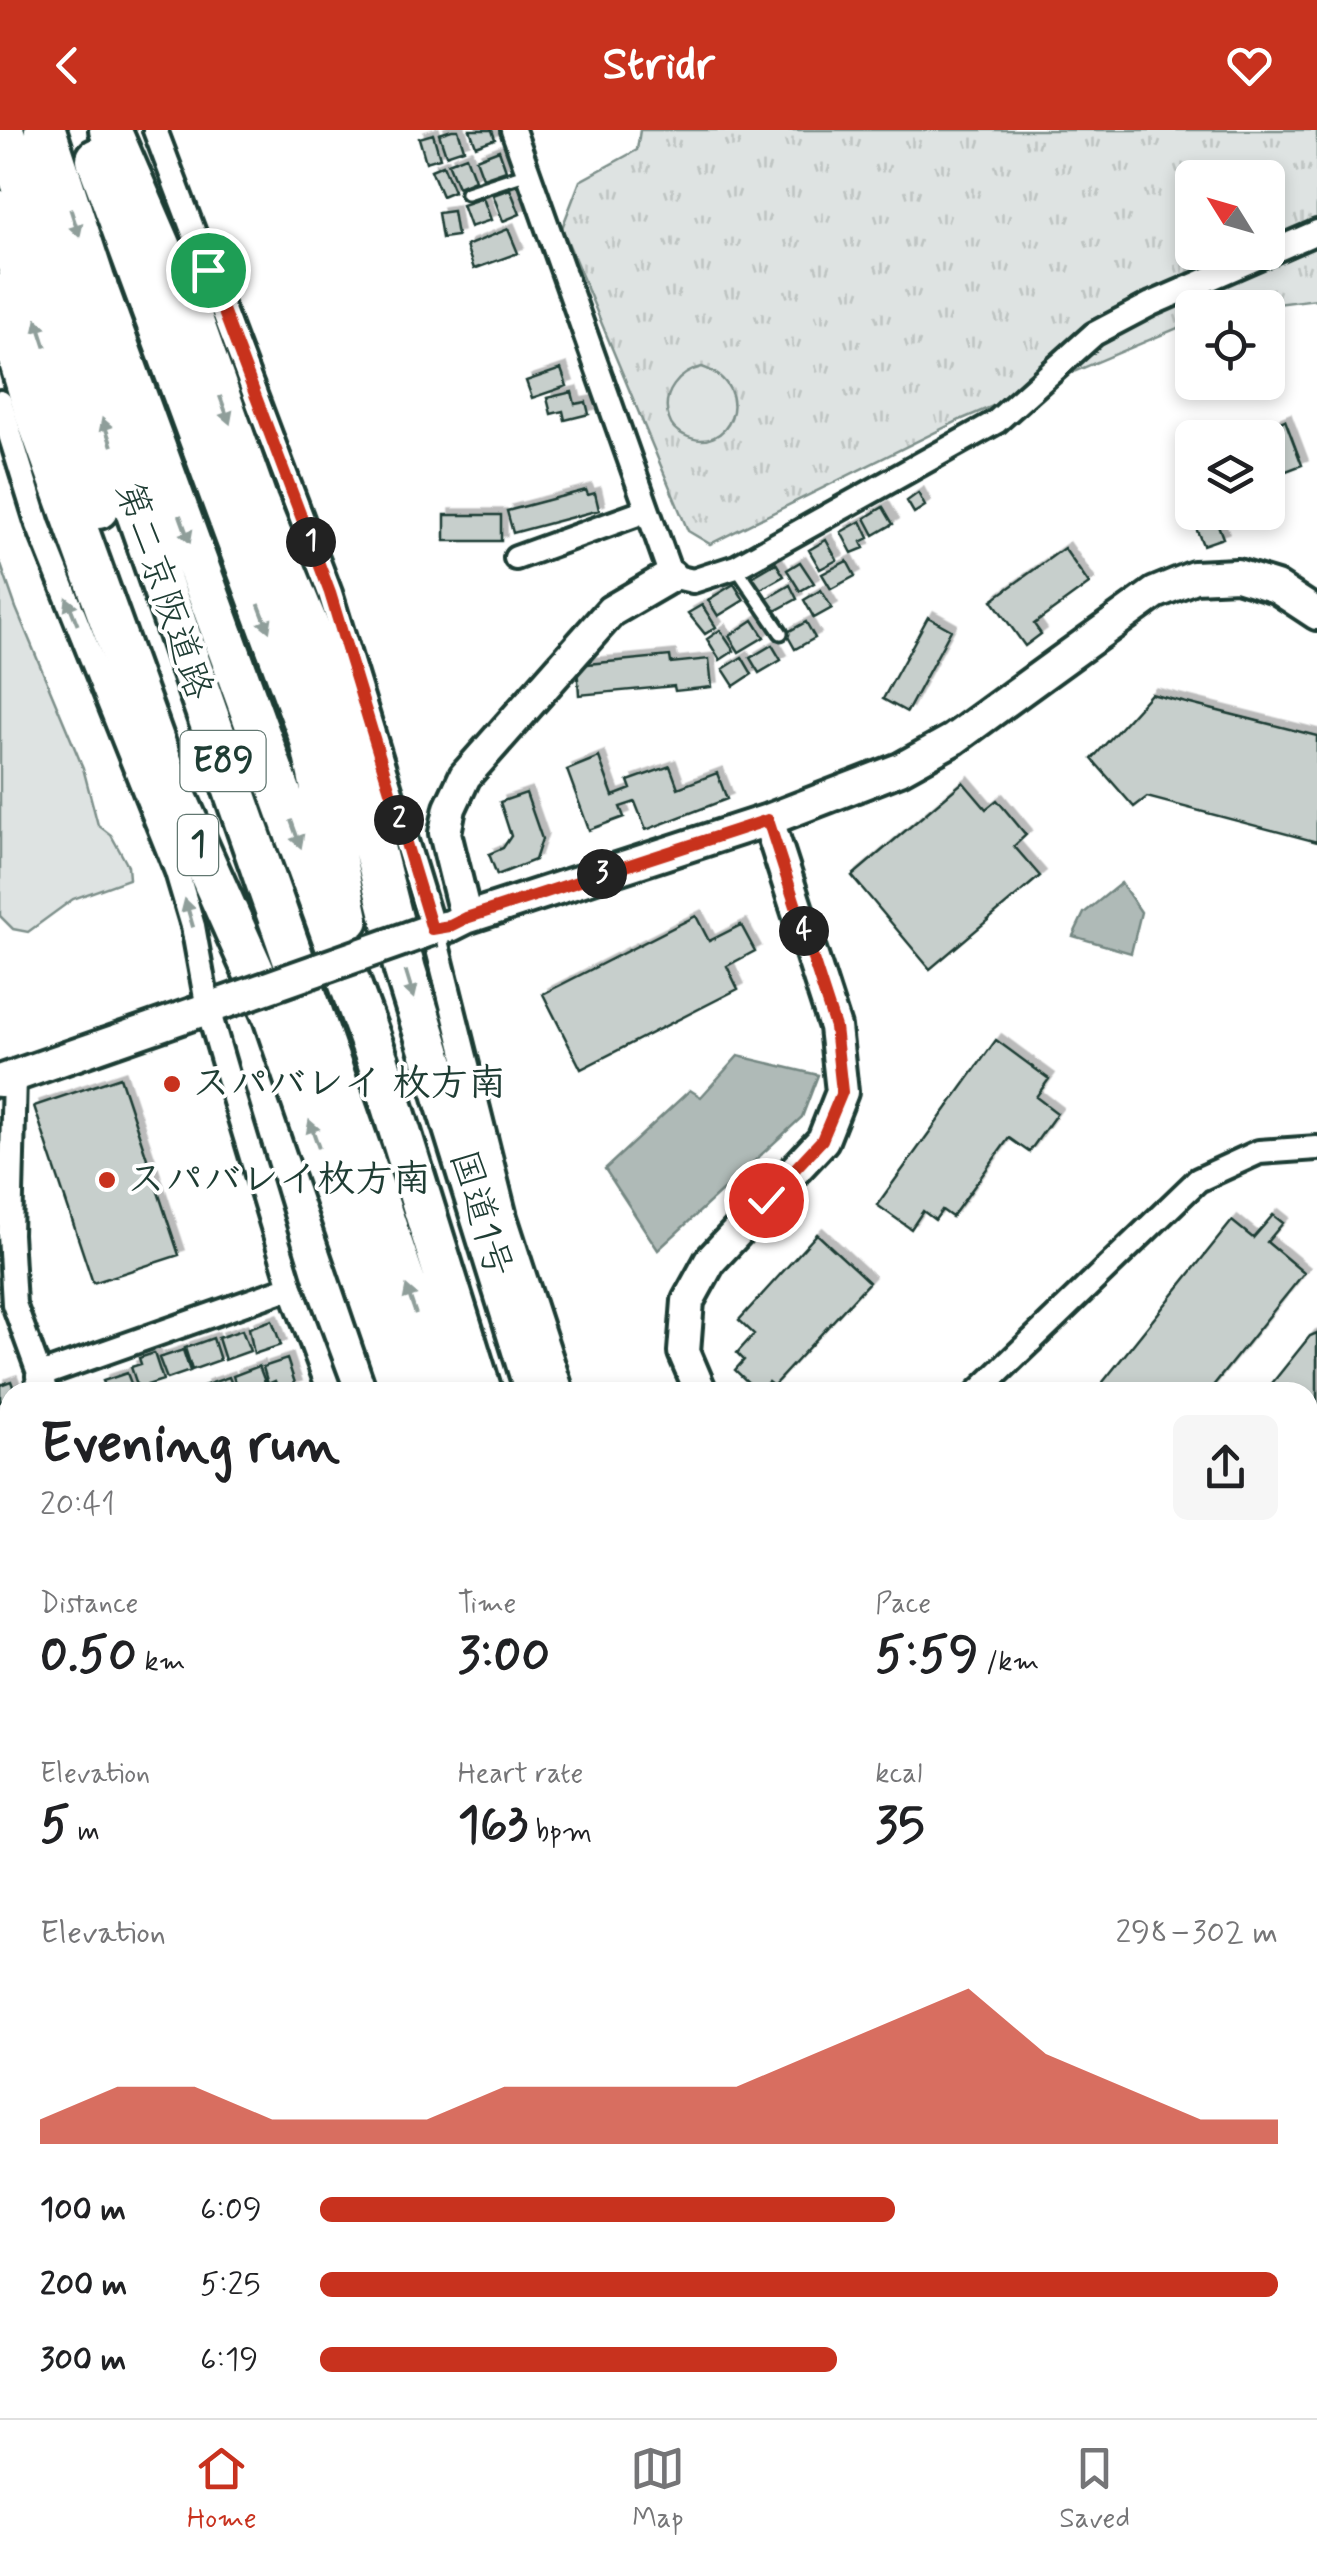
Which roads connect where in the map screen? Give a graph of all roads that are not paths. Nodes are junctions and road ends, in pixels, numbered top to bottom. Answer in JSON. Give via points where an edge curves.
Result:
{"nodes":[{"id":1,"x":3,"y":130,"type":"edge"},
{"id":2,"x":45,"y":130,"type":"edge"},
{"id":3,"x":93,"y":130,"type":"edge"},
{"id":4,"x":110,"y":130,"type":"edge"},
{"id":5,"x":156,"y":130,"type":"edge"},
{"id":6,"x":513,"y":130,"type":"edge"},
{"id":7,"x":528,"y":173,"type":"junction"},
{"id":8,"x":467,"y":193,"type":"dead end"},
{"id":9,"x":0,"y":211,"type":"edge"},
{"id":10,"x":1317,"y":232,"type":"edge"},
{"id":11,"x":0,"y":295,"type":"edge"},
{"id":12,"x":0,"y":402,"type":"edge"},
{"id":13,"x":646,"y":511,"type":"junction"},
{"id":14,"x":516,"y":558,"type":"dead end"},
{"id":15,"x":736,"y":567,"type":"junction"},
{"id":16,"x":671,"y":576,"type":"junction"},
{"id":17,"x":1317,"y":614,"type":"edge"},
{"id":18,"x":781,"y":633,"type":"dead end"},
{"id":19,"x":768,"y":820,"type":"junction"},
{"id":20,"x":466,"y":918,"type":"junction"},
{"id":21,"x":432,"y":929,"type":"junction"},
{"id":22,"x":222,"y":1004,"type":"junction"},
{"id":23,"x":378,"y":1060,"type":"junction"},
{"id":24,"x":7,"y":1079,"type":"edge"},
{"id":25,"x":345,"y":1107,"type":"junction"},
{"id":26,"x":1317,"y":1148,"type":"edge"},
{"id":27,"x":291,"y":1286,"type":"junction"},
{"id":28,"x":41,"y":1382,"type":"edge"},
{"id":29,"x":47,"y":1382,"type":"edge"},
{"id":30,"x":326,"y":1382,"type":"edge"},
{"id":31,"x":399,"y":1382,"type":"edge"},
{"id":32,"x":439,"y":1382,"type":"edge"},
{"id":33,"x":478,"y":1382,"type":"edge"},
{"id":34,"x":533,"y":1382,"type":"edge"},
{"id":35,"x":559,"y":1382,"type":"edge"},
{"id":36,"x":697,"y":1382,"type":"edge"},
{"id":37,"x":988,"y":1382,"type":"edge"}],
"edges":[{"from":25,"to":1,"type":"highway","name":"第二京阪道路","number":"E89","one_way":true},
{"from":2,"to":23,"type":"highway","name":"第二京阪道路","number":"E89","one_way":true},
{"from":3,"to":23,"type":"highway","one_way":true,"via":[[98,166],[310,740]]},
{"from":4,"to":34,"type":"highway","name":"国道1号","one_way":true,"via":[[192,318],[334,690],[405,970]]},
{"from":5,"to":21,"type":"street","via":[[330,593]]},
{"from":6,"to":7,"type":"street"},
{"from":7,"to":8,"type":"lane"},
{"from":7,"to":13,"type":"street"},
{"from":25,"to":9,"type":"highway","one_way":true,"via":[[200,789]]},
{"from":10,"to":15,"type":"street","via":[[1094,334],[996,422]]},
{"from":31,"to":11,"type":"highway","number":"1","one_way":true,"via":[[274,1017],[166,775],[36,415]]},
{"from":22,"to":12,"type":"street","one_way":true,"via":[[177,872],[38,525]]},
{"from":13,"to":14,"type":"street"},
{"from":13,"to":16,"type":"street"},
{"from":15,"to":16,"type":"street","via":[[694,581]]},
{"from":15,"to":18,"type":"lane"},
{"from":16,"to":20,"type":"street","via":[[611,611],[466,776],[445,833]]},
{"from":17,"to":19,"type":"street","via":[[1276,587],[1237,576],[1194,576],[1155,593],[954,739],[900,769]]},
{"from":19,"to":20,"type":"street"},
{"from":19,"to":36,"type":"street","via":[[835,1027],[842,1092],[822,1140],[710,1261],[688,1301],[684,1352]]},
{"from":20,"to":21,"type":"street"},
{"from":21,"to":22,"type":"street","bridge":true},
{"from":21,"to":35,"type":"street","via":[[505,1216]]},
{"from":22,"to":24,"type":"street"},
{"from":22,"to":27,"type":"street"},
{"from":23,"to":33,"type":"highway","name":"第二京阪道路","number":"E89"},
{"from":24,"to":28,"type":"street","via":[[14,1304]]},
{"from":32,"to":25,"type":"highway","name":"第二京阪道路","number":"E89","one_way":true},
{"from":26,"to":37,"type":"street","via":[[1259,1152],[1198,1180]]},
{"from":27,"to":29,"type":"street"},
{"from":27,"to":30,"type":"street"}]}
